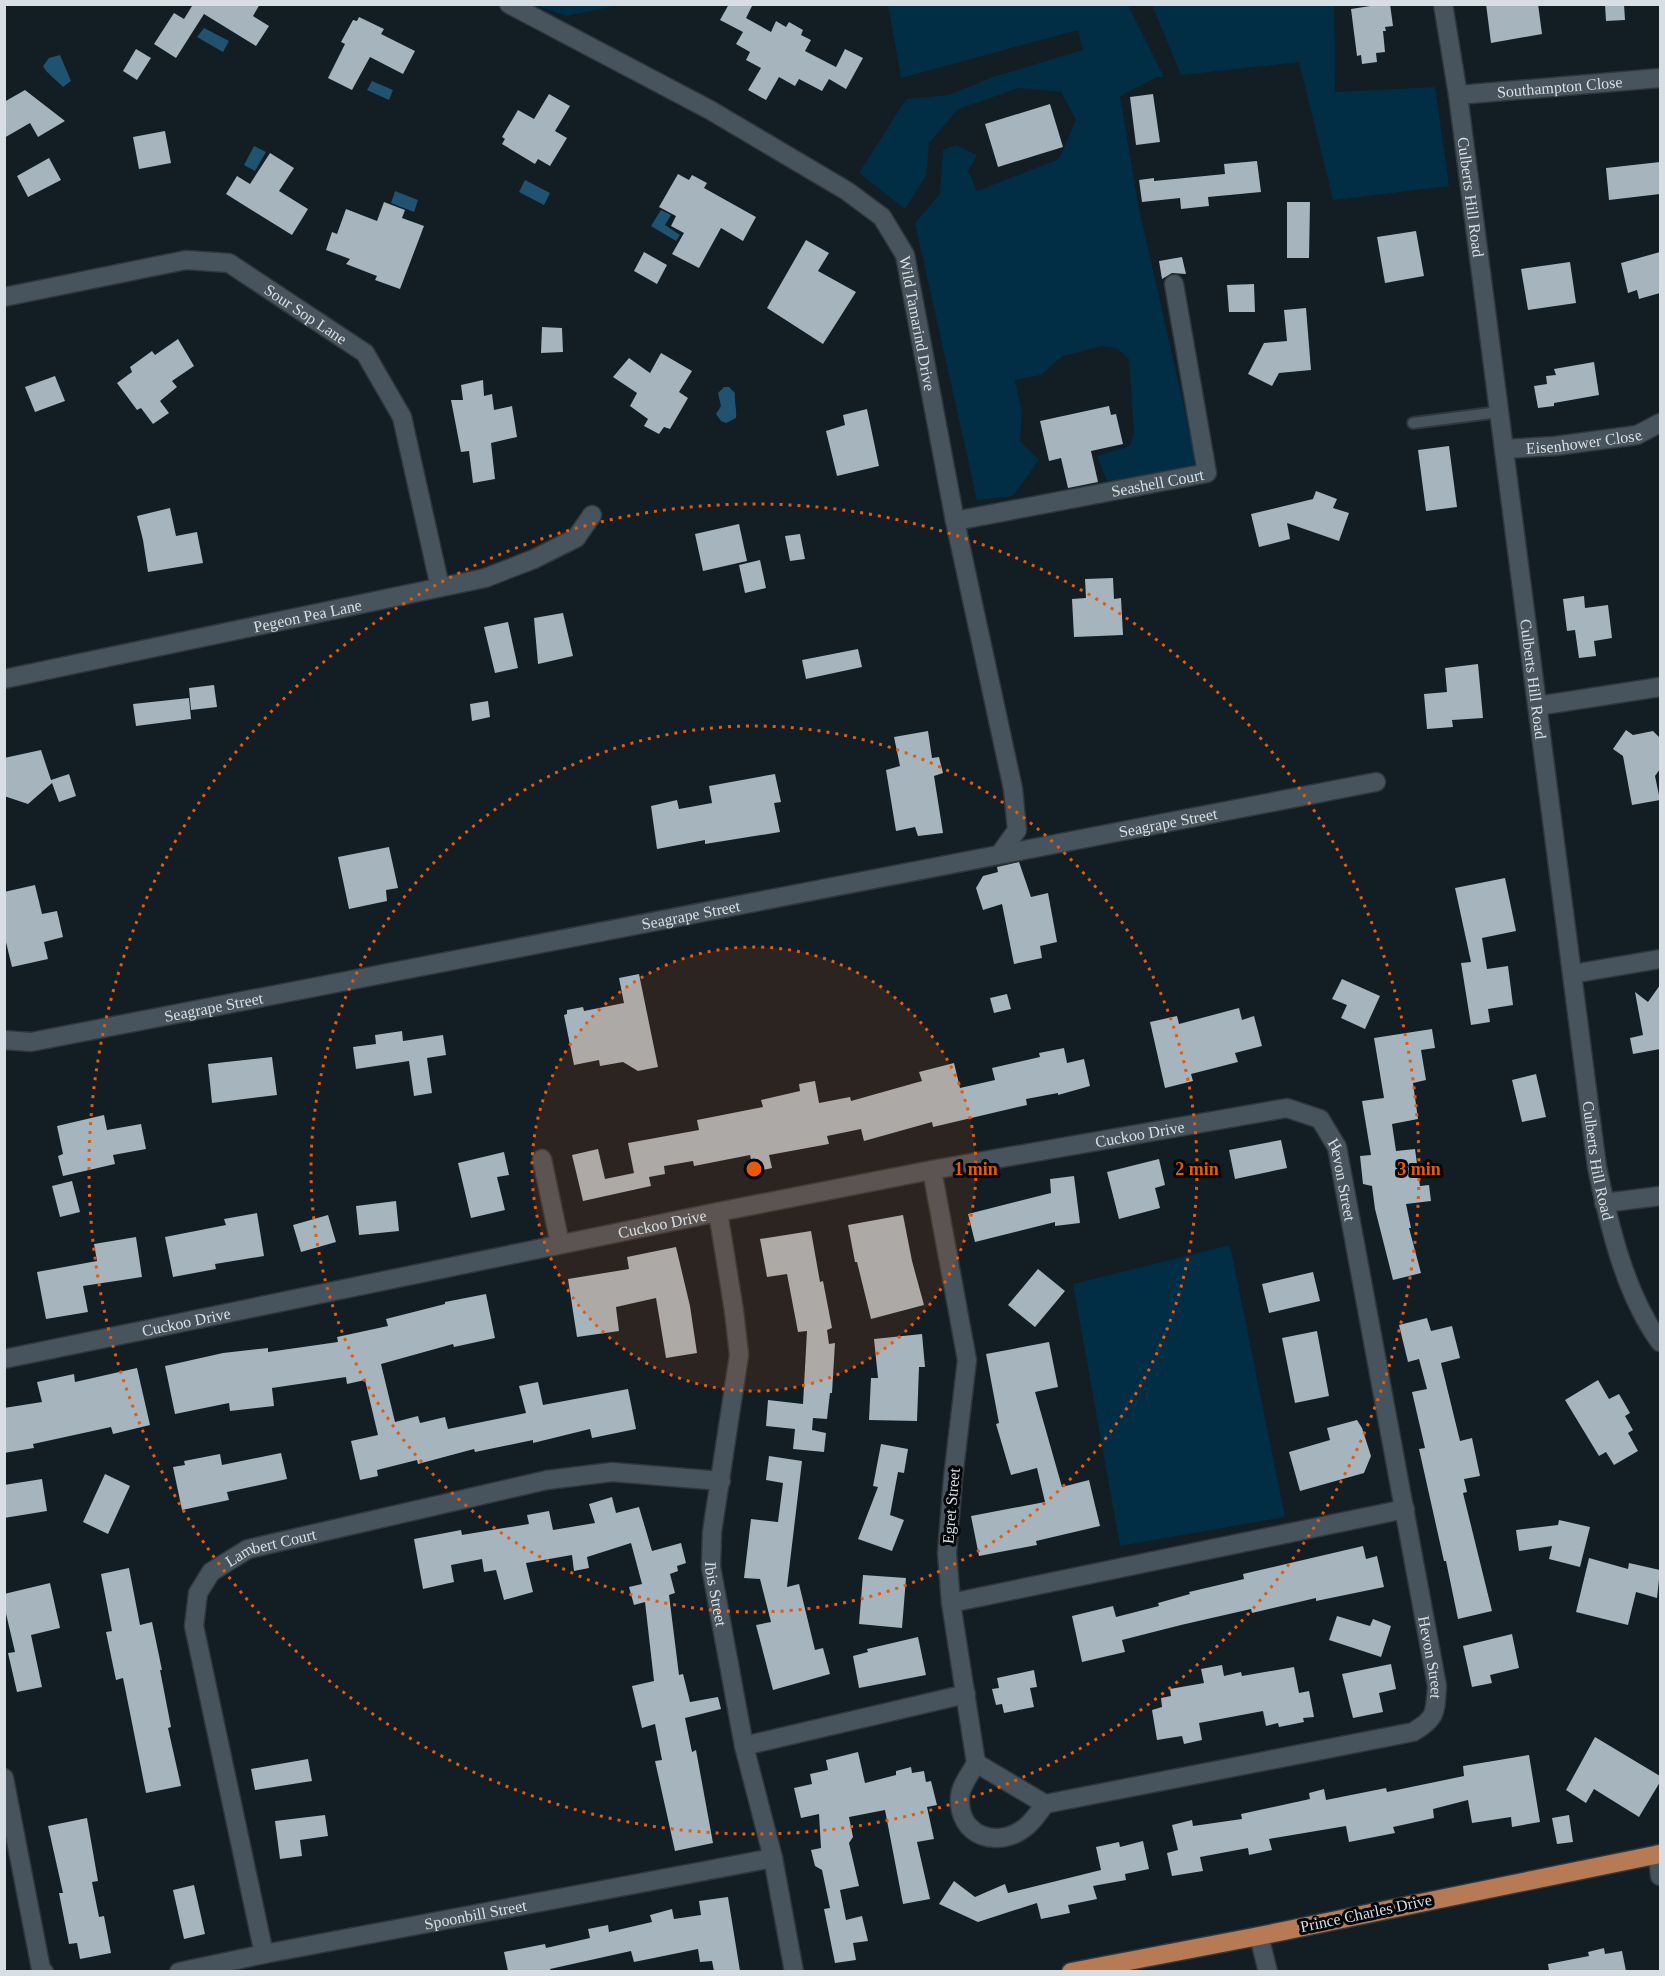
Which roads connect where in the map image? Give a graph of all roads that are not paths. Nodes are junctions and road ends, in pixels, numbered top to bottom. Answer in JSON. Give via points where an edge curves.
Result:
{"nodes":[{"id":1,"x":509,"y":4,"type":"edge"},
{"id":2,"x":1443,"y":4,"type":"edge"},
{"id":3,"x":1660,"y":78,"type":"edge"},
{"id":4,"x":1458,"y":95,"type":"junction"},
{"id":5,"x":1174,"y":284,"type":"dead end"},
{"id":6,"x":4,"y":297,"type":"edge"},
{"id":7,"x":1499,"y":412,"type":"junction"},
{"id":8,"x":1413,"y":423,"type":"dead end"},
{"id":9,"x":1660,"y":423,"type":"edge"},
{"id":10,"x":1504,"y":449,"type":"junction"},
{"id":11,"x":592,"y":515,"type":"dead end"},
{"id":12,"x":956,"y":521,"type":"junction"},
{"id":13,"x":440,"y":587,"type":"junction"},
{"id":14,"x":4,"y":680,"type":"edge"},
{"id":15,"x":1660,"y":687,"type":"edge"},
{"id":16,"x":1537,"y":706,"type":"junction"},
{"id":17,"x":1376,"y":782,"type":"dead end"},
{"id":18,"x":1000,"y":854,"type":"junction"},
{"id":19,"x":1660,"y":959,"type":"edge"},
{"id":20,"x":1572,"y":974,"type":"junction"},
{"id":21,"x":4,"y":1040,"type":"edge"},
{"id":22,"x":1320,"y":1119,"type":"joint"},
{"id":23,"x":542,"y":1160,"type":"dead end"},
{"id":24,"x":932,"y":1170,"type":"junction"},
{"id":25,"x":1660,"y":1196,"type":"edge"},
{"id":26,"x":1604,"y":1203,"type":"junction"},
{"id":27,"x":718,"y":1212,"type":"junction"},
{"id":28,"x":560,"y":1244,"type":"junction"},
{"id":29,"x":1660,"y":1342,"type":"edge"},
{"id":30,"x":4,"y":1359,"type":"edge"},
{"id":31,"x":721,"y":1481,"type":"junction"},
{"id":32,"x":1405,"y":1509,"type":"junction"},
{"id":33,"x":951,"y":1603,"type":"junction"},
{"id":34,"x":966,"y":1694,"type":"junction"},
{"id":35,"x":744,"y":1746,"type":"junction"},
{"id":36,"x":976,"y":1763,"type":"junction"},
{"id":37,"x":4,"y":1778,"type":"edge"},
{"id":38,"x":1045,"y":1804,"type":"junction"},
{"id":39,"x":1659,"y":1854,"type":"edge"},
{"id":40,"x":773,"y":1858,"type":"junction"},
{"id":41,"x":1660,"y":1876,"type":"edge"},
{"id":42,"x":1259,"y":1936,"type":"junction"},
{"id":43,"x":264,"y":1954,"type":"junction"},
{"id":44,"x":44,"y":1971,"type":"edge"},
{"id":45,"x":179,"y":1971,"type":"edge"},
{"id":46,"x":794,"y":1971,"type":"edge"},
{"id":47,"x":1071,"y":1971,"type":"edge"},
{"id":48,"x":1268,"y":1971,"type":"edge"}],
"edges":[{"from":1,"to":12,"type":"street","name":"Wild Tamarind Drive","via":[[710,110],[847,190],[882,217],[905,255]]},
{"from":2,"to":4,"type":"street","name":"Culberts Hill Road"},
{"from":3,"to":4,"type":"street","name":"Southampton Close"},
{"from":4,"to":7,"type":"street","name":"Culberts Hill Road"},
{"from":5,"to":12,"type":"street","name":"Seashell Court","via":[[1207,473]]},
{"from":6,"to":13,"type":"street","name":"Sour Sop Lane","via":[[186,260],[229,264],[365,353],[402,417]]},
{"from":7,"to":8,"type":"lane"},
{"from":7,"to":10,"type":"street","name":"Culberts Hill Road"},
{"from":9,"to":10,"type":"street","name":"Eisenhower Close","via":[[1636,435]]},
{"from":10,"to":16,"type":"street","name":"Culberts Hill Road"},
{"from":11,"to":13,"type":"street","name":"Pegeon Pea Lane","via":[[576,538],[534,559],[485,578]]},
{"from":12,"to":18,"type":"street","name":"Wild Tamarind Drive","via":[[1013,789],[1017,830]]},
{"from":13,"to":14,"type":"street","name":"Pegeon Pea Lane"},
{"from":15,"to":16,"type":"street"},
{"from":16,"to":20,"type":"street","name":"Culberts Hill Road"},
{"from":17,"to":18,"type":"street","name":"Seagrape Street"},
{"from":18,"to":21,"type":"street","name":"Seagrape Street","via":[[31,1042]]},
{"from":19,"to":20,"type":"street"},
{"from":20,"to":26,"type":"street","name":"Culberts Hill Road"},
{"from":22,"to":24,"type":"street","name":"Cuckoo Drive","via":[[1287,1108]]},
{"from":22,"to":32,"type":"street","name":"Hevon Street","via":[[1337,1147]]},
{"from":23,"to":28,"type":"street"},
{"from":24,"to":27,"type":"street","name":"Cuckoo Drive"},
{"from":24,"to":33,"type":"street","name":"Egret Street","via":[[967,1360],[947,1553]]},
{"from":25,"to":26,"type":"street"},
{"from":26,"to":29,"type":"street","name":"Culberts Hill Road","via":[[1615,1244],[1646,1322]]},
{"from":27,"to":28,"type":"street","name":"Cuckoo Drive"},
{"from":27,"to":31,"type":"street","name":"Ibis Street","via":[[739,1355]]},
{"from":28,"to":30,"type":"street","name":"Cuckoo Drive"},
{"from":31,"to":35,"type":"street","name":"Ibis Street","via":[[712,1532],[711,1567]]},
{"from":31,"to":43,"type":"street","name":"Lambert Court","via":[[612,1472],[547,1480],[248,1549],[211,1572],[198,1593],[194,1626]]},
{"from":32,"to":33,"type":"street"},
{"from":32,"to":38,"type":"street","name":"Hevon Street","via":[[1437,1686],[1430,1722],[1413,1732]]},
{"from":33,"to":34,"type":"street","name":"Egret Street"},
{"from":34,"to":35,"type":"street"},
{"from":34,"to":36,"type":"street","name":"Egret Street"},
{"from":35,"to":40,"type":"street","name":"Ibis Street"},
{"from":36,"to":38,"type":"street"},
{"from":36,"to":38,"type":"street","via":[[960,1795],[968,1827],[979,1835],[994,1839],[1013,1834],[1028,1826]]},
{"from":37,"to":44,"type":"street"},
{"from":39,"to":41,"type":"street"},
{"from":39,"to":42,"type":"highway","name":"Prince Charles Drive"},
{"from":40,"to":43,"type":"street","name":"Spoonbill Street"},
{"from":40,"to":46,"type":"street","name":"Ibis Street"},
{"from":42,"to":47,"type":"highway","name":"Prince Charles Drive"},
{"from":42,"to":48,"type":"street"},
{"from":43,"to":45,"type":"street","name":"Spoonbill Street"}]}
